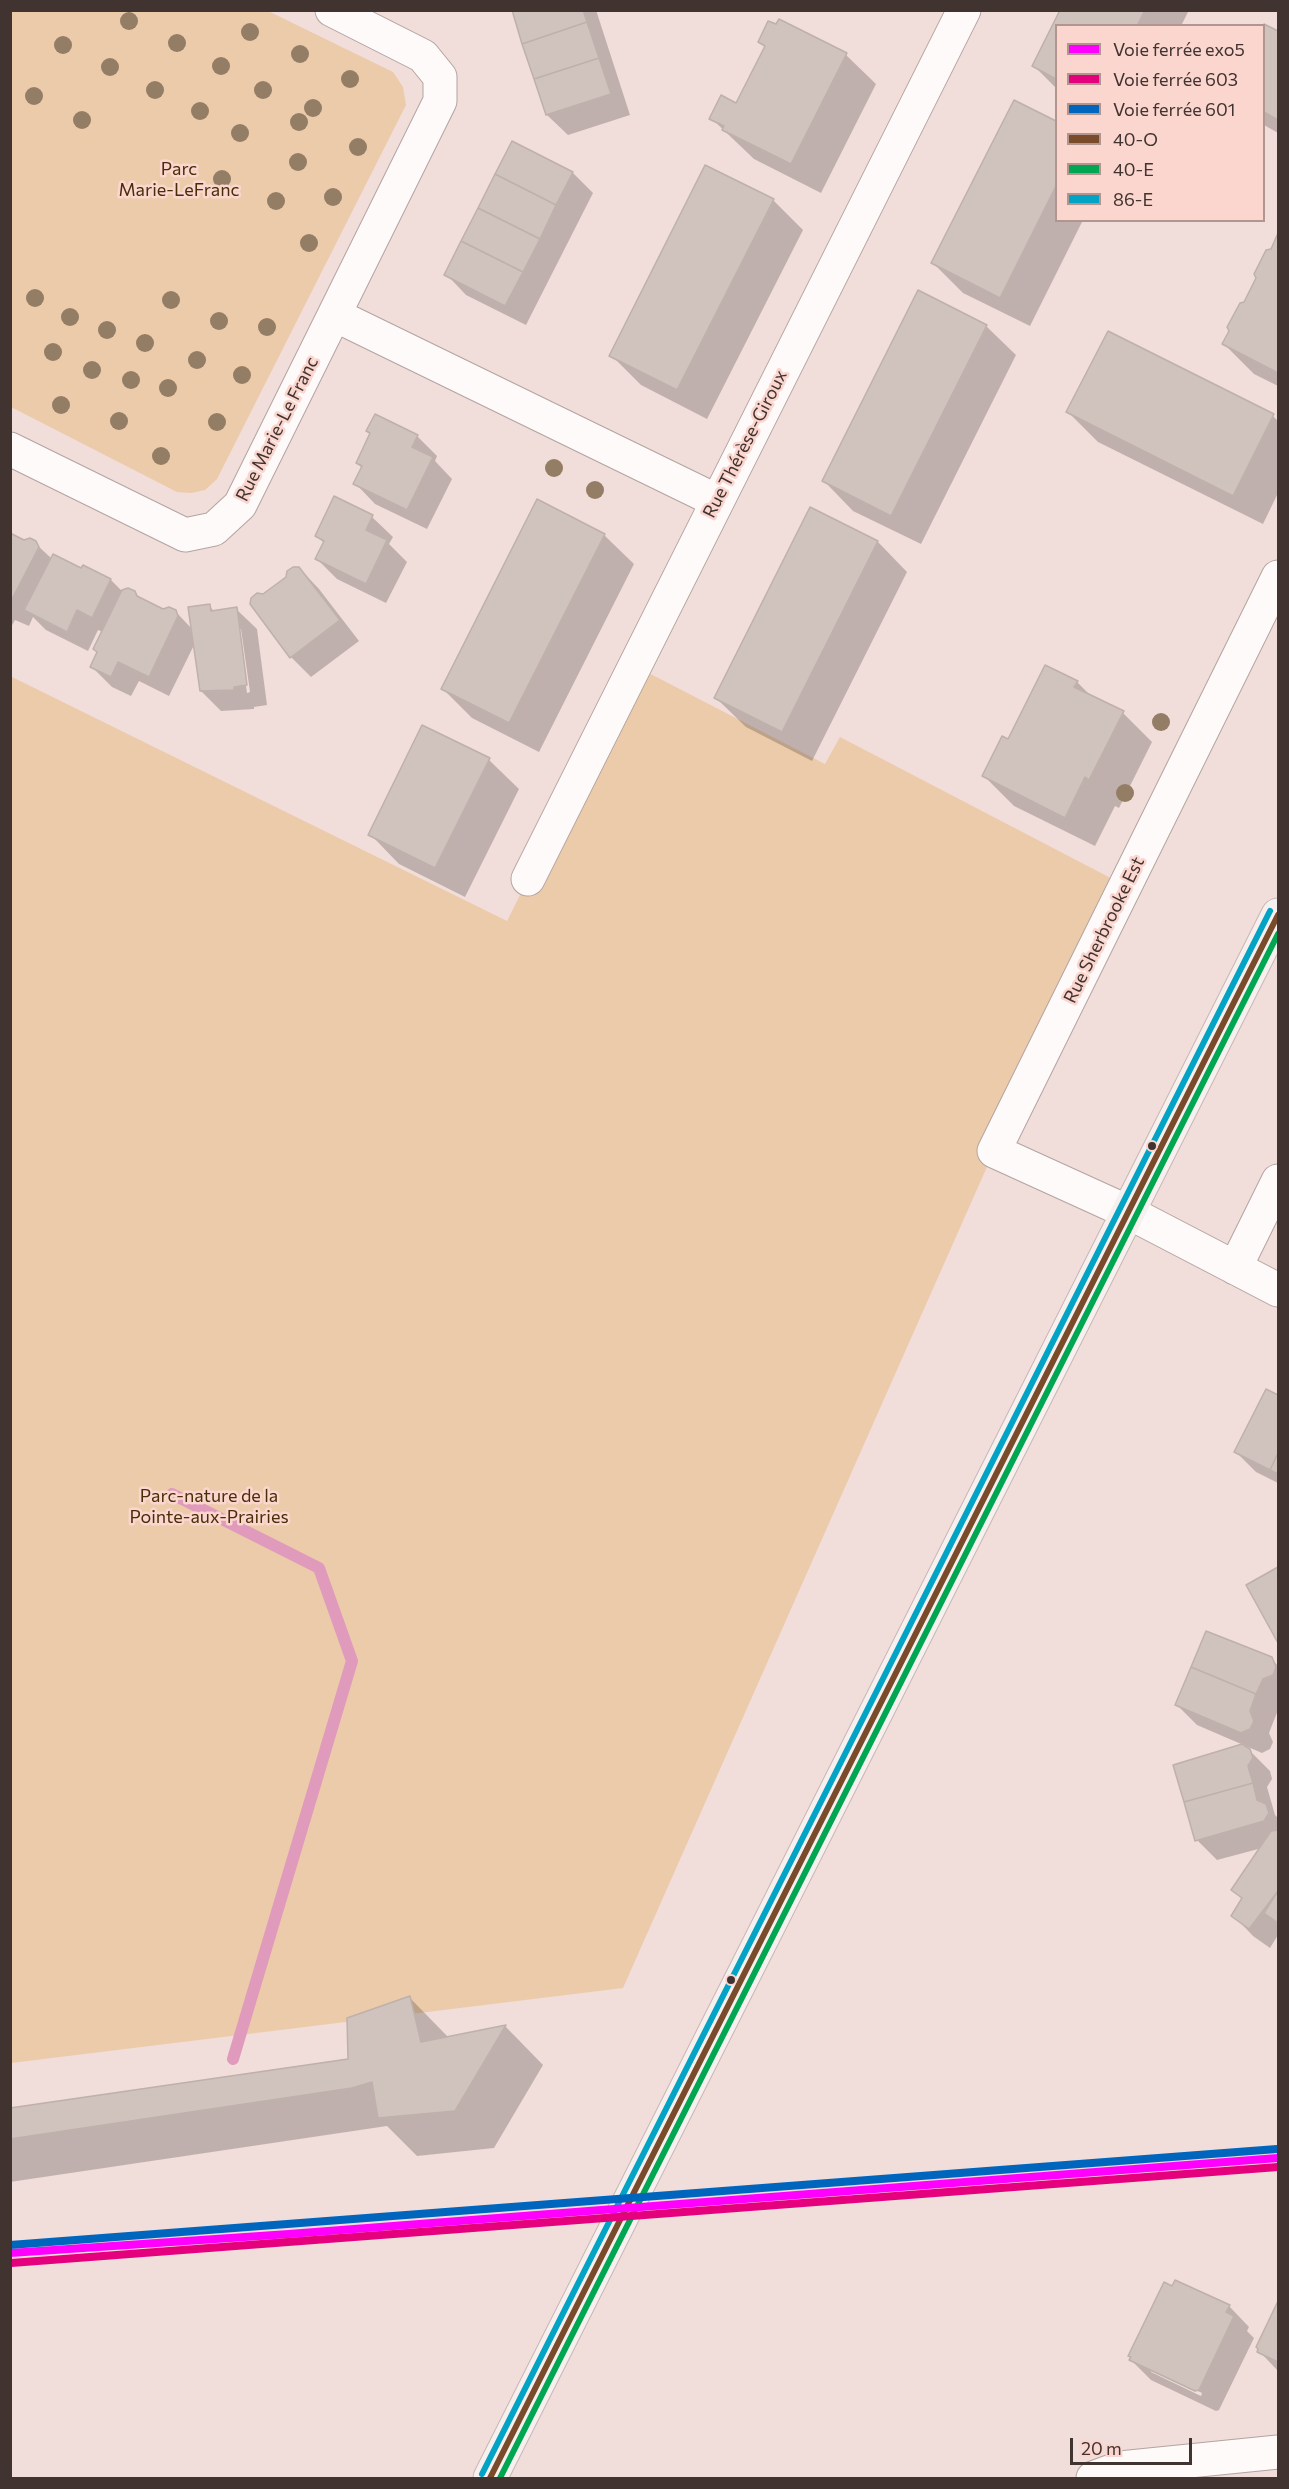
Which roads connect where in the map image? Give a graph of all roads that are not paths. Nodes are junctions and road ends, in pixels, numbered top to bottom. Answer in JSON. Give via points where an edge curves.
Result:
{"nodes":[{"id":1,"x":332,"y":10,"type":"edge"},
{"id":2,"x":964,"y":10,"type":"edge"},
{"id":3,"x":335,"y":315,"type":"junction"},
{"id":4,"x":10,"y":449,"type":"edge"},
{"id":5,"x":717,"y":501,"type":"junction"},
{"id":6,"x":1278,"y":577,"type":"edge"},
{"id":7,"x":528,"y":879,"type":"dead end"},
{"id":8,"x":1278,"y":915,"type":"edge"},
{"id":9,"x":1278,"y":1181,"type":"edge"},
{"id":10,"x":1128,"y":1212,"type":"junction"},
{"id":11,"x":1235,"y":1268,"type":"junction"},
{"id":12,"x":1278,"y":1290,"type":"edge"},
{"id":13,"x":1278,"y":2452,"type":"edge"},
{"id":14,"x":490,"y":2478,"type":"edge"},
{"id":15,"x":1094,"y":2478,"type":"edge"}],
"edges":[{"from":1,"to":3,"type":"street","name":"Rue Marie-Le Franc","via":[[423,56],[440,77],[440,101]]},
{"from":2,"to":5,"type":"street","name":"Rue Thérèse-Giroux"},
{"from":3,"to":4,"type":"street","name":"Rue Marie-Le Franc","via":[[240,506],[214,529],[185,535]]},
{"from":3,"to":5,"type":"street"},
{"from":5,"to":7,"type":"street","name":"Rue Thérèse-Giroux"},
{"from":6,"to":10,"type":"street","name":"Rue Sherbrooke Est","via":[[994,1151]]},
{"from":8,"to":10,"type":"main road"},
{"from":9,"to":11,"type":"street"},
{"from":10,"to":11,"type":"street"},
{"from":10,"to":14,"type":"main road"},
{"from":11,"to":12,"type":"street"},
{"from":13,"to":15,"type":"street","via":[[1120,2468]]}]}
